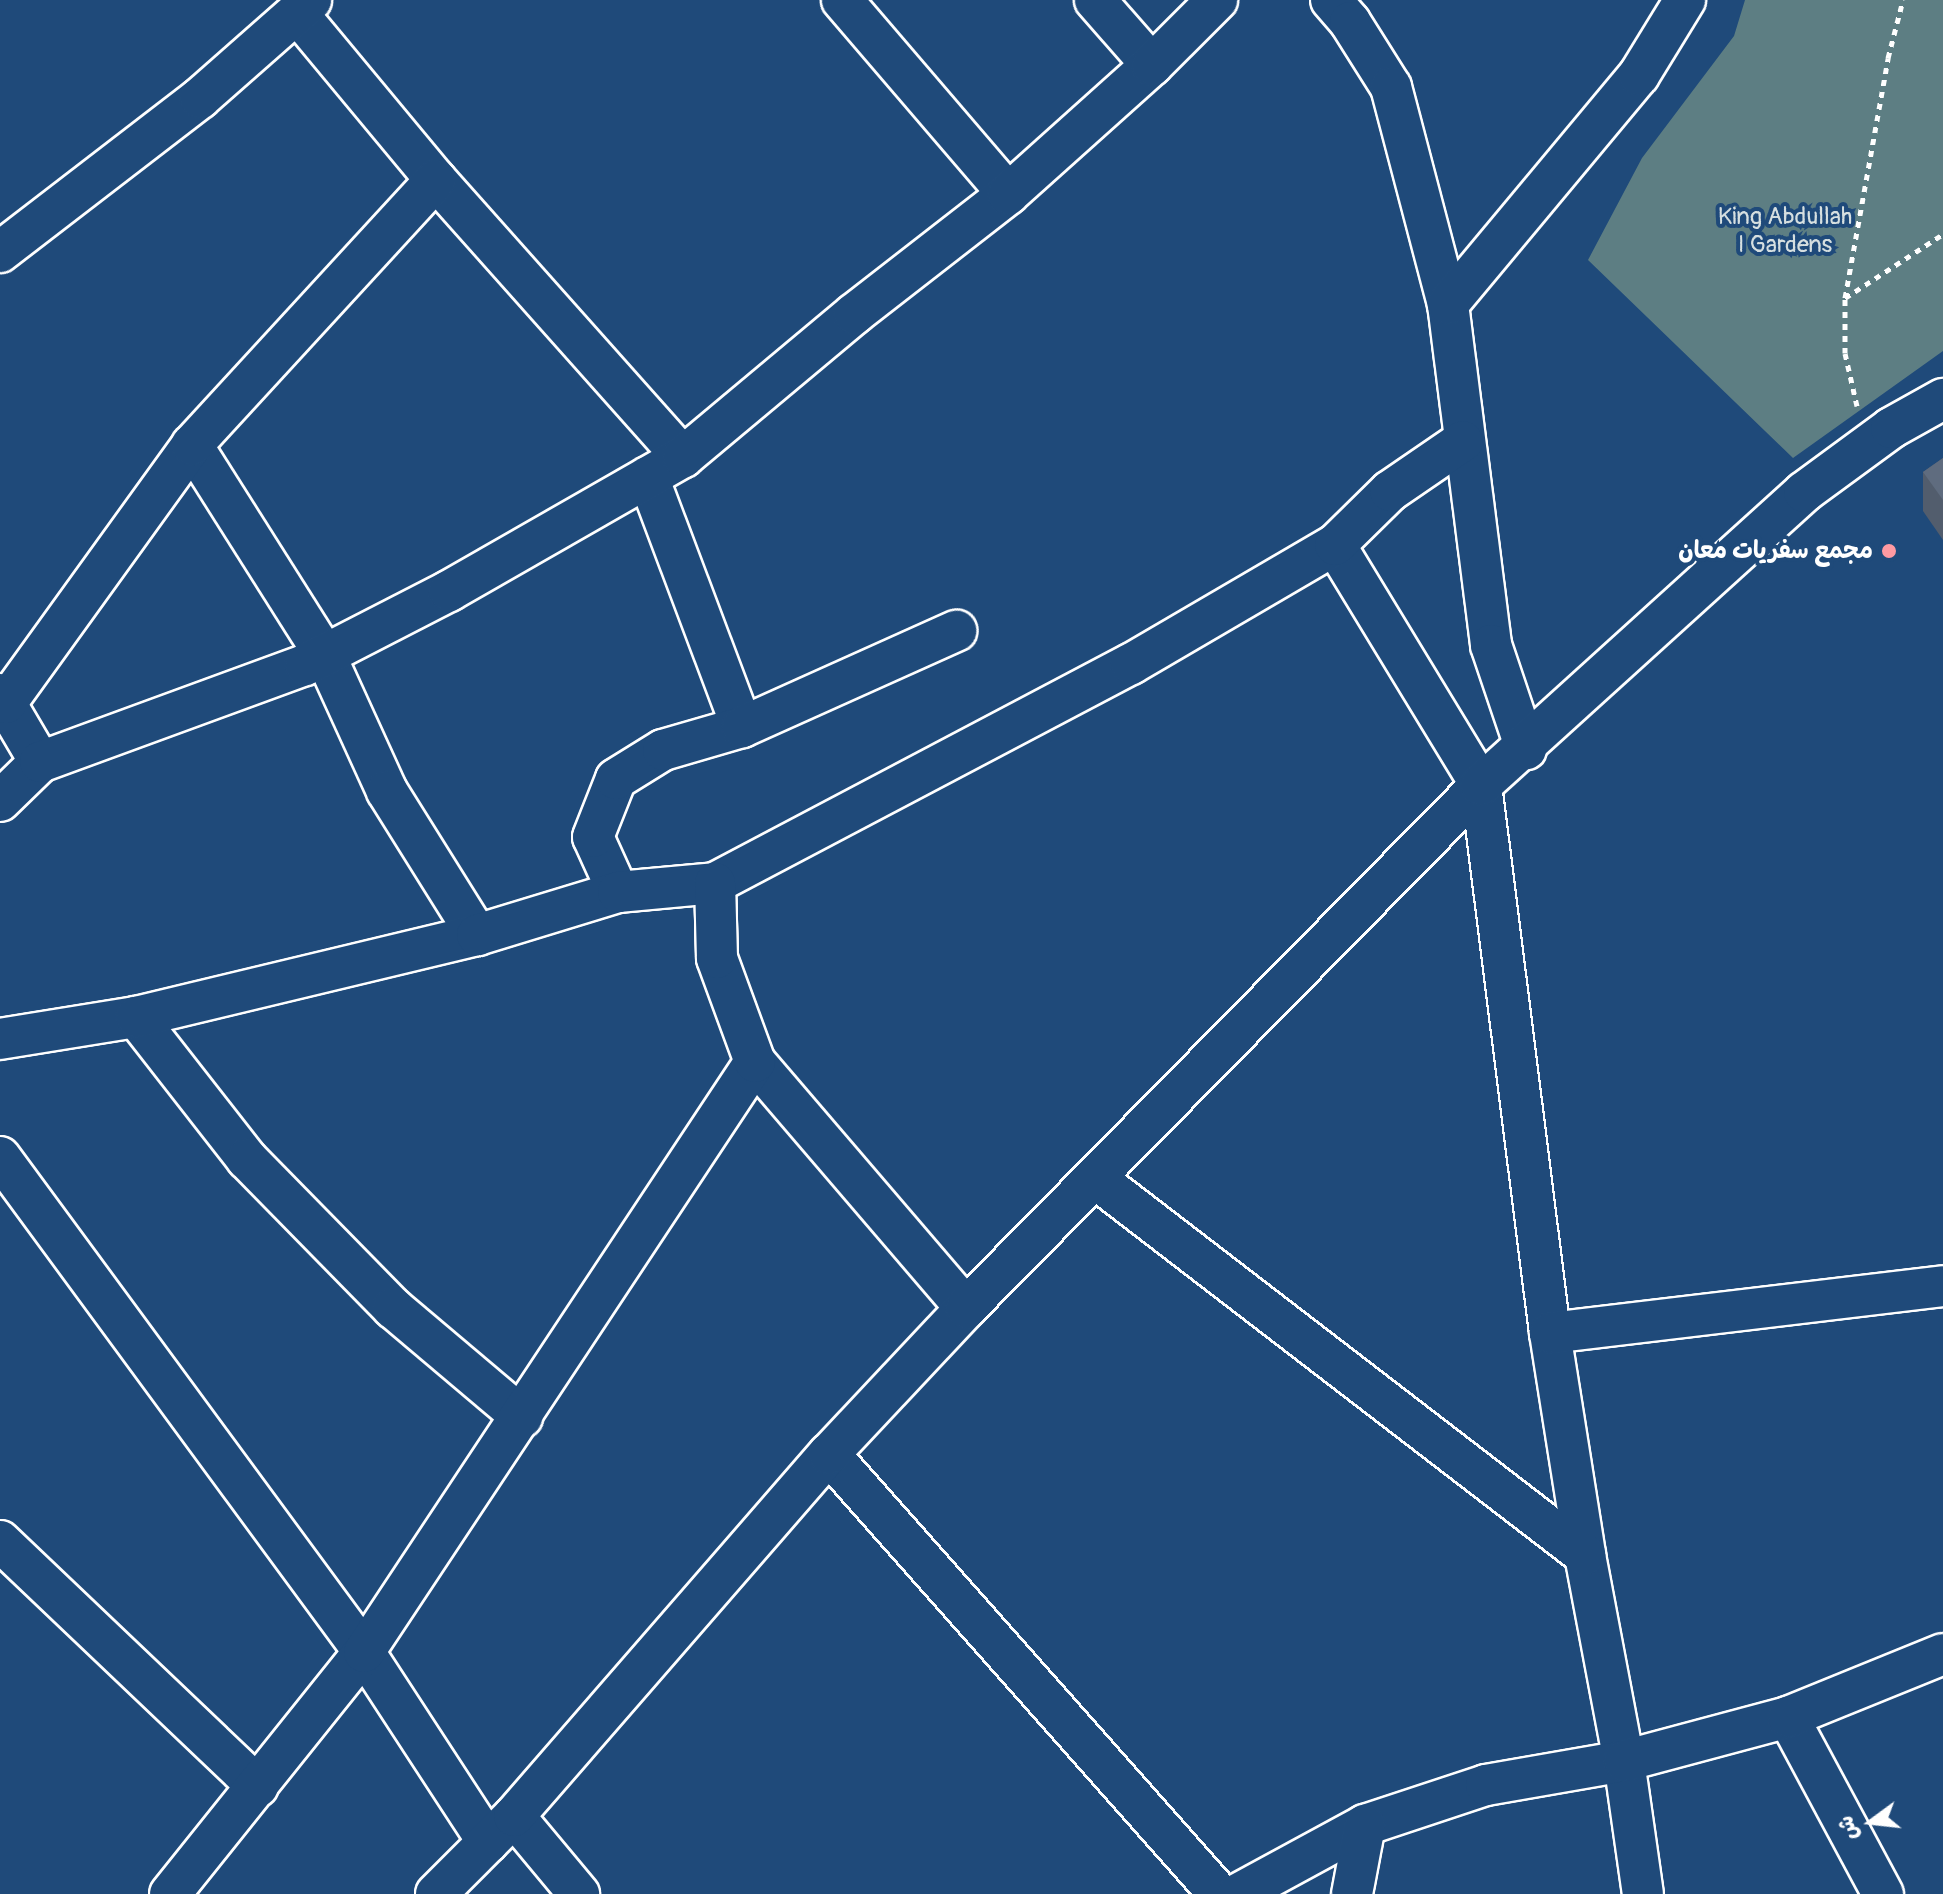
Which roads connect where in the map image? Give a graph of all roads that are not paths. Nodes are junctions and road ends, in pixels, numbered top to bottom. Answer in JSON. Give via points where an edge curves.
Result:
{"nodes":[{"id":1,"x":842,"y":0,"type":"edge"},
{"id":2,"x":1095,"y":0,"type":"edge"},
{"id":3,"x":1217,"y":0,"type":"edge"},
{"id":4,"x":1331,"y":0,"type":"edge"},
{"id":5,"x":1685,"y":0,"type":"edge"},
{"id":6,"x":305,"y":7,"type":"edge"},
{"id":7,"x":1152,"y":65,"type":"junction"},
{"id":8,"x":436,"y":180,"type":"junction"},
{"id":9,"x":1008,"y":194,"type":"junction"},
{"id":10,"x":0,"y":252,"type":"edge"},
{"id":11,"x":1448,"y":304,"type":"junction"},
{"id":12,"x":1943,"y":399,"type":"edge"},
{"id":13,"x":1463,"y":441,"type":"junction"},
{"id":14,"x":192,"y":445,"type":"junction"},
{"id":15,"x":683,"y":457,"type":"junction"},
{"id":16,"x":648,"y":477,"type":"junction"},
{"id":17,"x":1335,"y":545,"type":"junction"},
{"id":18,"x":956,"y":631,"type":"dead end"},
{"id":19,"x":325,"y":655,"type":"junction"},
{"id":20,"x":3,"y":698,"type":"edge"},
{"id":21,"x":742,"y":727,"type":"junction"},
{"id":22,"x":1526,"y":749,"type":"junction"},
{"id":23,"x":40,"y":762,"type":"junction"},
{"id":24,"x":1481,"y":785,"type":"junction"},
{"id":25,"x":0,"y":801,"type":"edge"},
{"id":26,"x":715,"y":883,"type":"junction"},
{"id":27,"x":618,"y":892,"type":"junction"},
{"id":28,"x":477,"y":935,"type":"junction"},
{"id":29,"x":136,"y":1017,"type":"junction"},
{"id":30,"x":0,"y":1039,"type":"edge"},
{"id":31,"x":755,"y":1062,"type":"junction"},
{"id":32,"x":0,"y":1157,"type":"edge"},
{"id":33,"x":1095,"y":1178,"type":"junction"},
{"id":34,"x":1943,"y":1286,"type":"edge"},
{"id":35,"x":966,"y":1308,"type":"junction"},
{"id":36,"x":1550,"y":1333,"type":"junction"},
{"id":37,"x":522,"y":1417,"type":"junction"},
{"id":38,"x":829,"y":1454,"type":"junction"},
{"id":39,"x":0,"y":1541,"type":"edge"},
{"id":40,"x":1585,"y":1555,"type":"junction"},
{"id":41,"x":364,"y":1652,"type":"junction"},
{"id":42,"x":1943,"y":1654,"type":"edge"},
{"id":43,"x":1788,"y":1717,"type":"junction"},
{"id":44,"x":1624,"y":1761,"type":"junction"},
{"id":45,"x":258,"y":1787,"type":"junction"},
{"id":46,"x":1365,"y":1825,"type":"junction"},
{"id":47,"x":501,"y":1829,"type":"junction"},
{"id":48,"x":170,"y":1894,"type":"edge"},
{"id":49,"x":436,"y":1894,"type":"edge"},
{"id":50,"x":579,"y":1894,"type":"edge"},
{"id":51,"x":1219,"y":1894,"type":"edge"},
{"id":52,"x":1238,"y":1894,"type":"edge"},
{"id":53,"x":1352,"y":1894,"type":"edge"},
{"id":54,"x":1643,"y":1894,"type":"edge"},
{"id":55,"x":1883,"y":1894,"type":"edge"}],
"edges":[{"from":1,"to":9,"type":"street"},
{"from":2,"to":7,"type":"street"},
{"from":3,"to":7,"type":"street"},
{"from":4,"to":11,"type":"street","via":[[1391,87]]},
{"from":5,"to":11,"type":"street","via":[[1639,75]]},
{"from":6,"to":8,"type":"street"},
{"from":6,"to":10,"type":"street","via":[[200,98]]},
{"from":7,"to":9,"type":"street"},
{"from":8,"to":14,"type":"street"},
{"from":8,"to":15,"type":"street"},
{"from":9,"to":15,"type":"street"},
{"from":11,"to":13,"type":"street"},
{"from":12,"to":22,"type":"street","via":[[1804,492]]},
{"from":13,"to":17,"type":"street","via":[[1390,491]]},
{"from":13,"to":22,"type":"street","via":[[1491,645]]},
{"from":14,"to":19,"type":"street"},
{"from":14,"to":20,"type":"street"},
{"from":15,"to":16,"type":"street"},
{"from":16,"to":19,"type":"street"},
{"from":16,"to":21,"type":"street"},
{"from":17,"to":24,"type":"street"},
{"from":17,"to":26,"type":"street","via":[[1131,664]]},
{"from":18,"to":21,"type":"street"},
{"from":19,"to":23,"type":"street"},
{"from":19,"to":28,"type":"street","via":[[387,791]]},
{"from":20,"to":23,"type":"street"},
{"from":21,"to":27,"type":"street","via":[[663,750],[616,779],[593,837]]},
{"from":22,"to":24,"type":"street"},
{"from":23,"to":25,"type":"street"},
{"from":24,"to":33,"type":"street"},
{"from":24,"to":36,"type":"street"},
{"from":26,"to":27,"type":"street"},
{"from":26,"to":31,"type":"street","via":[[717,958]]},
{"from":27,"to":28,"type":"street"},
{"from":28,"to":29,"type":"street"},
{"from":29,"to":30,"type":"street"},
{"from":29,"to":37,"type":"street","via":[[247,1159],[393,1308]]},
{"from":31,"to":35,"type":"street"},
{"from":31,"to":37,"type":"street"},
{"from":32,"to":41,"type":"street"},
{"from":33,"to":35,"type":"street"},
{"from":33,"to":40,"type":"street"},
{"from":34,"to":36,"type":"street"},
{"from":35,"to":38,"type":"street"},
{"from":36,"to":40,"type":"street"},
{"from":37,"to":41,"type":"street"},
{"from":38,"to":47,"type":"street"},
{"from":38,"to":51,"type":"street"},
{"from":39,"to":45,"type":"street"},
{"from":40,"to":44,"type":"street"},
{"from":41,"to":45,"type":"street"},
{"from":41,"to":47,"type":"street"},
{"from":42,"to":43,"type":"street"},
{"from":43,"to":44,"type":"street"},
{"from":43,"to":55,"type":"street"},
{"from":44,"to":46,"type":"street","via":[[1486,1785]]},
{"from":44,"to":54,"type":"street"},
{"from":45,"to":48,"type":"street"},
{"from":46,"to":52,"type":"street"},
{"from":46,"to":53,"type":"street"},
{"from":47,"to":49,"type":"street"},
{"from":47,"to":50,"type":"street"}]}
